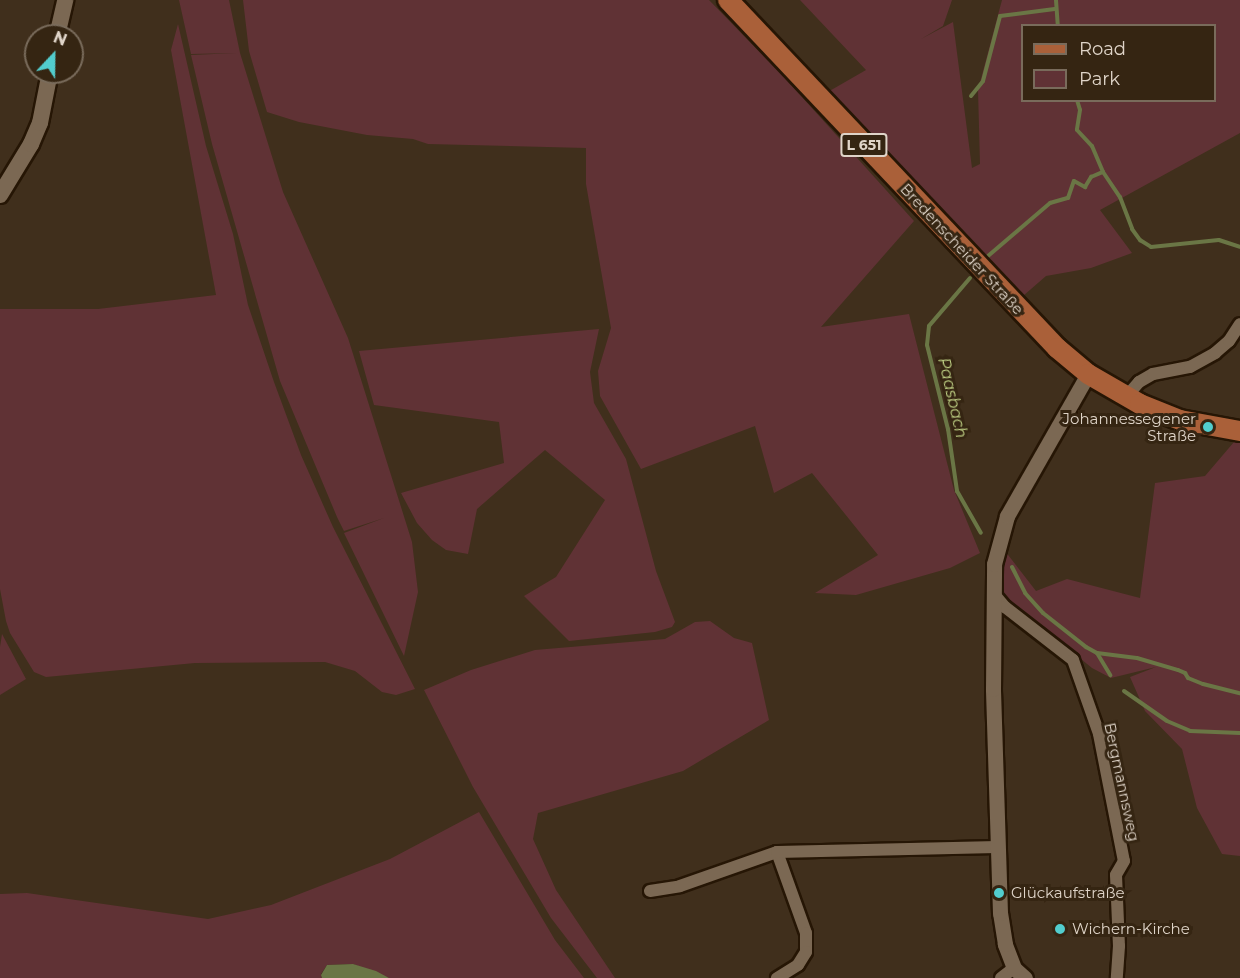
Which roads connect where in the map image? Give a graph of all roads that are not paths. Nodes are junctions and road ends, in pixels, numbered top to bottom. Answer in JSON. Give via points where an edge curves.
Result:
{"nodes":[{"id":1,"x":65,"y":0,"type":"edge"},
{"id":2,"x":728,"y":0,"type":"edge"},
{"id":3,"x":60,"y":24,"type":"edge"},
{"id":4,"x":48,"y":84,"type":"edge"},
{"id":5,"x":0,"y":195,"type":"edge"},
{"id":6,"x":1240,"y":324,"type":"edge"},
{"id":7,"x":1088,"y":374,"type":"junction"},
{"id":8,"x":1126,"y":397,"type":"junction"},
{"id":9,"x":1240,"y":431,"type":"edge"},
{"id":10,"x":994,"y":594,"type":"junction"},
{"id":11,"x":997,"y":847,"type":"junction"},
{"id":12,"x":777,"y":852,"type":"junction"},
{"id":13,"x":650,"y":891,"type":"dead end"},
{"id":14,"x":1019,"y":973,"type":"edge"},
{"id":15,"x":777,"y":978,"type":"edge"},
{"id":16,"x":1001,"y":978,"type":"edge"},
{"id":17,"x":1117,"y":978,"type":"edge"}],
"edges":[{"from":1,"to":3,"type":"main road"},
{"from":2,"to":7,"type":"main road","name":"Bredenscheider Straße","number":"L 651","via":[[1035,327]]},
{"from":4,"to":5,"type":"main road","via":[[40,123],[31,144]]},
{"from":6,"to":8,"type":"street","via":[[1215,353],[1190,367],[1153,374]]},
{"from":7,"to":8,"type":"main road","name":"Bredenscheider Straße","number":"L 651"},
{"from":7,"to":10,"type":"street","via":[[1008,516],[995,558]]},
{"from":8,"to":9,"type":"main road","name":"Bredenscheider Straße","number":"L 651","via":[[1180,420]]},
{"from":10,"to":11,"type":"street"},
{"from":10,"to":17,"type":"street","name":"Bergmannsweg","via":[[1073,660],[1099,734],[1124,861],[1116,875]]},
{"from":11,"to":12,"type":"street"},
{"from":11,"to":14,"type":"street","via":[[1005,944]]},
{"from":12,"to":13,"type":"street","via":[[680,886]]},
{"from":12,"to":15,"type":"street","via":[[806,933],[806,952],[798,965]]},
{"from":14,"to":16,"type":"street"}]}
